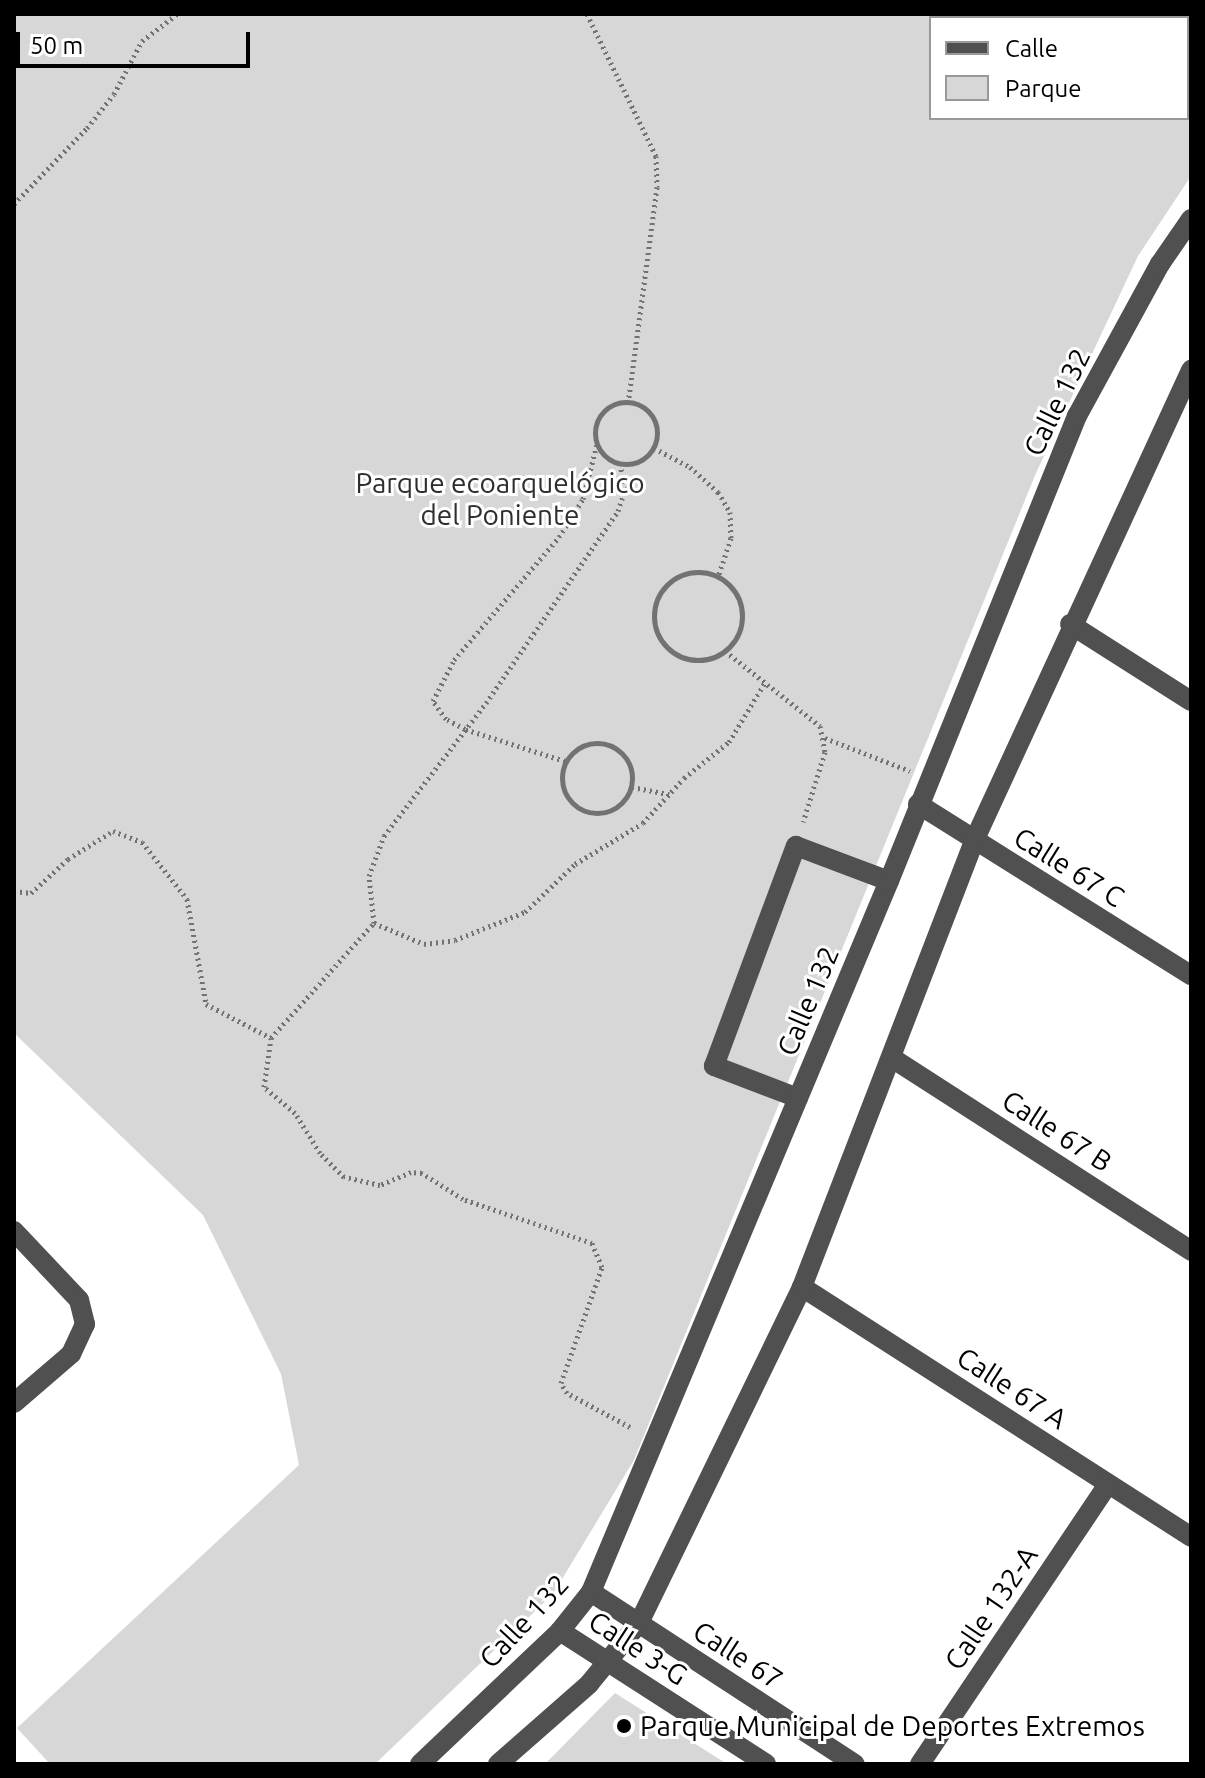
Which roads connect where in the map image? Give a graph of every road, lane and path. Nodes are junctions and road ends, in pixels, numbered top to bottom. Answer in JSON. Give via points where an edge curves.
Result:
{"nodes":[{"id":1,"x":177,"y":14,"type":"edge"},
{"id":2,"x":587,"y":14,"type":"edge"},
{"id":3,"x":14,"y":204,"type":"edge"},
{"id":4,"x":1191,"y":219,"type":"edge"},
{"id":5,"x":1191,"y":370,"type":"edge"},
{"id":6,"x":628,"y":403,"type":"junction"},
{"id":7,"x":597,"y":444,"type":"junction"},
{"id":8,"x":654,"y":448,"type":"junction"},
{"id":9,"x":620,"y":464,"type":"junction"},
{"id":10,"x":718,"y":577,"type":"junction"},
{"id":11,"x":1070,"y":624,"type":"junction"},
{"id":12,"x":725,"y":651,"type":"junction"},
{"id":13,"x":766,"y":681,"type":"junction"},
{"id":14,"x":1191,"y":701,"type":"edge"},
{"id":15,"x":465,"y":729,"type":"junction"},
{"id":16,"x":825,"y":738,"type":"junction"},
{"id":17,"x":565,"y":761,"type":"junction"},
{"id":18,"x":929,"y":778,"type":"junction"},
{"id":19,"x":632,"y":787,"type":"junction"},
{"id":20,"x":669,"y":794,"type":"junction"},
{"id":21,"x":918,"y":804,"type":"junction"},
{"id":22,"x":974,"y":841,"type":"junction"},
{"id":23,"x":796,"y":846,"type":"junction"},
{"id":24,"x":889,"y":881,"type":"junction"},
{"id":25,"x":14,"y":891,"type":"edge"},
{"id":26,"x":374,"y":923,"type":"junction"},
{"id":27,"x":1191,"y":975,"type":"edge"},
{"id":28,"x":271,"y":1038,"type":"junction"},
{"id":29,"x":892,"y":1058,"type":"junction"},
{"id":30,"x":798,"y":1098,"type":"junction"},
{"id":31,"x":14,"y":1231,"type":"edge"},
{"id":32,"x":1191,"y":1251,"type":"edge"},
{"id":33,"x":802,"y":1287,"type":"junction"},
{"id":34,"x":14,"y":1403,"type":"edge"},
{"id":35,"x":630,"y":1427,"type":"dead end"},
{"id":36,"x":1108,"y":1484,"type":"junction"},
{"id":37,"x":1191,"y":1537,"type":"edge"},
{"id":38,"x":591,"y":1592,"type":"junction"},
{"id":39,"x":639,"y":1623,"type":"junction"},
{"id":40,"x":560,"y":1631,"type":"junction"},
{"id":41,"x":606,"y":1661,"type":"junction"},
{"id":42,"x":420,"y":1764,"type":"edge"},
{"id":43,"x":498,"y":1764,"type":"edge"},
{"id":44,"x":766,"y":1764,"type":"edge"},
{"id":45,"x":855,"y":1764,"type":"edge"},
{"id":46,"x":920,"y":1764,"type":"edge"}],
"edges":[{"from":1,"to":3,"type":"path","via":[[142,41],[114,94]]},
{"from":2,"to":6,"type":"path","via":[[656,156],[657,187]]},
{"from":4,"to":18,"type":"street","name":"Calle 132","via":[[1160,264],[1077,416]]},
{"from":5,"to":11,"type":"street"},
{"from":6,"to":7,"type":"path","via":[[601,415]]},
{"from":6,"to":8,"type":"path","via":[[653,419]]},
{"from":7,"to":9,"type":"path"},
{"from":7,"to":15,"type":"path","via":[[583,499],[559,537],[454,660],[433,701],[446,719]]},
{"from":8,"to":9,"type":"path","via":[[639,461]]},
{"from":8,"to":10,"type":"path","via":[[690,467],[718,492],[730,512],[731,538]]},
{"from":9,"to":15,"type":"path","via":[[625,489],[618,511]]},
{"from":10,"to":12,"type":"path","via":[[730,585],[742,612],[741,626]]},
{"from":10,"to":12,"type":"path","via":[[690,572],[676,577],[657,598],[655,627],[670,651],[683,657],[698,660]]},
{"from":11,"to":14,"type":"street"},
{"from":11,"to":22,"type":"street"},
{"from":12,"to":13,"type":"path"},
{"from":13,"to":16,"type":"path","via":[[820,726]]},
{"from":13,"to":20,"type":"path","via":[[729,742]]},
{"from":15,"to":17,"type":"path"},
{"from":15,"to":26,"type":"path","via":[[384,836],[369,876]]},
{"from":16,"to":18,"type":"path"},
{"from":16,"to":23,"type":"path"},
{"from":17,"to":19,"type":"path","via":[[581,746],[614,747],[629,763]]},
{"from":17,"to":19,"type":"path","via":[[561,783],[582,811],[618,807]]},
{"from":18,"to":21,"type":"street","name":"Calle 132"},
{"from":19,"to":20,"type":"path"},
{"from":20,"to":26,"type":"path","via":[[643,823],[575,864],[525,912],[455,940],[424,944]]},
{"from":21,"to":22,"type":"street","name":"Calle 67 C"},
{"from":21,"to":24,"type":"street","name":"Calle 132"},
{"from":22,"to":27,"type":"street","name":"Calle 67 C"},
{"from":22,"to":29,"type":"street"},
{"from":23,"to":24,"type":"street"},
{"from":23,"to":30,"type":"street","via":[[714,1066]]},
{"from":24,"to":30,"type":"street","name":"Calle 132"},
{"from":25,"to":28,"type":"path","via":[[31,893],[68,859],[113,831],[142,842],[187,899],[206,1004]]},
{"from":26,"to":28,"type":"path"},
{"from":28,"to":35,"type":"path","via":[[264,1087],[295,1113],[320,1153],[344,1177],[380,1185],[422,1173],[463,1199],[592,1243],[602,1267],[561,1383],[567,1393]]},
{"from":29,"to":32,"type":"street","name":"Calle 67 B"},
{"from":29,"to":33,"type":"street"},
{"from":30,"to":38,"type":"street","name":"Calle 132"},
{"from":31,"to":34,"type":"street","via":[[79,1300],[85,1324],[71,1354]]},
{"from":33,"to":36,"type":"street","name":"Calle 67 A"},
{"from":33,"to":39,"type":"street"},
{"from":36,"to":37,"type":"street","name":"Calle 67 A"},
{"from":36,"to":46,"type":"street","name":"Calle 132-A"},
{"from":38,"to":39,"type":"street","name":"Calle 67"},
{"from":38,"to":40,"type":"street","name":"Calle 132"},
{"from":39,"to":41,"type":"street"},
{"from":39,"to":45,"type":"street","name":"Calle 67"},
{"from":40,"to":41,"type":"street","name":"Calle 3-G"},
{"from":40,"to":42,"type":"street","name":"Calle 132"},
{"from":41,"to":43,"type":"street","via":[[589,1684]]},
{"from":41,"to":44,"type":"street","name":"Calle 3-G"}]}
